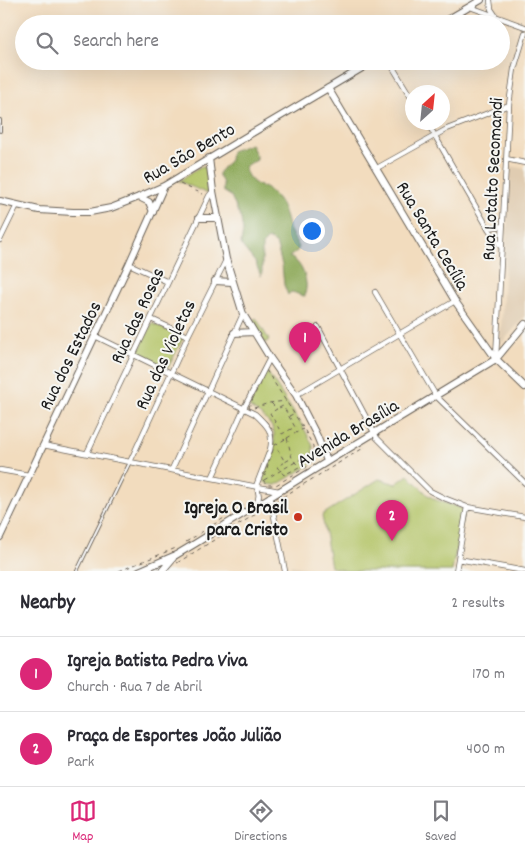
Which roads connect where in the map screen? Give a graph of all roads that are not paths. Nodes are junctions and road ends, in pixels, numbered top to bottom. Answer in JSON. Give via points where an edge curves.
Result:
{"nodes":[{"id":1,"x":481,"y":0,"type":"edge"},
{"id":2,"x":490,"y":0,"type":"edge"},
{"id":3,"x":470,"y":7,"type":"junction"},
{"id":4,"x":456,"y":15,"type":"edge"},
{"id":5,"x":493,"y":15,"type":"edge"},
{"id":6,"x":495,"y":15,"type":"edge"},
{"id":7,"x":510,"y":21,"type":"edge"},
{"id":8,"x":525,"y":27,"type":"edge"},
{"id":9,"x":525,"y":33,"type":"edge"},
{"id":10,"x":359,"y":70,"type":"edge"},
{"id":11,"x":394,"y":70,"type":"edge"},
{"id":12,"x":405,"y":87,"type":"edge"},
{"id":13,"x":328,"y":88,"type":"junction"},
{"id":14,"x":509,"y":105,"type":"junction"},
{"id":15,"x":0,"y":120,"type":"edge"},
{"id":16,"x":431,"y":130,"type":"edge"},
{"id":17,"x":0,"y":131,"type":"edge"},
{"id":18,"x":434,"y":136,"type":"junction"},
{"id":19,"x":209,"y":158,"type":"junction"},
{"id":20,"x":506,"y":159,"type":"junction"},
{"id":21,"x":525,"y":163,"type":"edge"},
{"id":22,"x":377,"y":168,"type":"junction"},
{"id":23,"x":164,"y":186,"type":"junction"},
{"id":24,"x":211,"y":194,"type":"junction"},
{"id":25,"x":139,"y":198,"type":"junction"},
{"id":26,"x":0,"y":201,"type":"edge"},
{"id":27,"x":16,"y":205,"type":"junction"},
{"id":28,"x":153,"y":212,"type":"junction"},
{"id":29,"x":199,"y":218,"type":"junction"},
{"id":30,"x":218,"y":218,"type":"junction"},
{"id":31,"x":503,"y":226,"type":"junction"},
{"id":32,"x":488,"y":228,"type":"junction"},
{"id":33,"x":0,"y":240,"type":"edge"},
{"id":34,"x":501,"y":248,"type":"junction"},
{"id":35,"x":226,"y":259,"type":"junction"},
{"id":36,"x":129,"y":264,"type":"junction"},
{"id":37,"x":215,"y":281,"type":"junction"},
{"id":38,"x":168,"y":282,"type":"junction"},
{"id":39,"x":232,"y":282,"type":"junction"},
{"id":40,"x":376,"y":292,"type":"dead end"},
{"id":41,"x":455,"y":301,"type":"junction"},
{"id":42,"x":243,"y":314,"type":"junction"},
{"id":43,"x":151,"y":319,"type":"junction"},
{"id":44,"x":525,"y":324,"type":"edge"},
{"id":45,"x":318,"y":327,"type":"dead end"},
{"id":46,"x":253,"y":332,"type":"junction"},
{"id":47,"x":234,"y":333,"type":"junction"},
{"id":48,"x":400,"y":333,"type":"junction"},
{"id":49,"x":95,"y":336,"type":"junction"},
{"id":50,"x":188,"y":336,"type":"junction"},
{"id":51,"x":134,"y":355,"type":"junction"},
{"id":52,"x":270,"y":358,"type":"junction"},
{"id":53,"x":496,"y":359,"type":"junction"},
{"id":54,"x":341,"y":368,"type":"junction"},
{"id":55,"x":170,"y":373,"type":"junction"},
{"id":56,"x":525,"y":387,"type":"edge"},
{"id":57,"x":208,"y":391,"type":"junction"},
{"id":58,"x":296,"y":395,"type":"junction"},
{"id":59,"x":436,"y":396,"type":"junction"},
{"id":60,"x":244,"y":408,"type":"junction"},
{"id":61,"x":374,"y":432,"type":"junction"},
{"id":62,"x":43,"y":445,"type":"junction"},
{"id":63,"x":87,"y":453,"type":"junction"},
{"id":64,"x":327,"y":461,"type":"junction"},
{"id":65,"x":130,"y":462,"type":"junction"},
{"id":66,"x":172,"y":469,"type":"junction"},
{"id":67,"x":0,"y":470,"type":"edge"},
{"id":68,"x":29,"y":475,"type":"junction"},
{"id":69,"x":212,"y":478,"type":"junction"},
{"id":70,"x":525,"y":482,"type":"edge"},
{"id":71,"x":256,"y":486,"type":"junction"},
{"id":72,"x":279,"y":491,"type":"junction"},
{"id":73,"x":271,"y":500,"type":"junction"},
{"id":74,"x":255,"y":506,"type":"junction"},
{"id":75,"x":467,"y":507,"type":"junction"},
{"id":76,"x":525,"y":517,"type":"edge"},
{"id":77,"x":0,"y":537,"type":"edge"},
{"id":78,"x":176,"y":551,"type":"junction"},
{"id":79,"x":458,"y":559,"type":"junction"},
{"id":80,"x":516,"y":570,"type":"edge"},
{"id":81,"x":77,"y":571,"type":"edge"},
{"id":82,"x":139,"y":571,"type":"edge"},
{"id":83,"x":162,"y":571,"type":"edge"},
{"id":84,"x":285,"y":571,"type":"edge"},
{"id":85,"x":456,"y":571,"type":"edge"},
{"id":86,"x":525,"y":571,"type":"edge"}],
"edges":[{"from":1,"to":3,"type":"street"},
{"from":2,"to":6,"type":"street"},
{"from":3,"to":4,"type":"street"},
{"from":3,"to":5,"type":"street"},
{"from":7,"to":8,"type":"street"},
{"from":9,"to":14,"type":"street","name":"Rua Lotalto Secomandi","via":[[514,69]]},
{"from":10,"to":13,"type":"street","name":"Rua São Bento"},
{"from":11,"to":12,"type":"street"},
{"from":13,"to":19,"type":"street","name":"Rua São Bento"},
{"from":13,"to":22,"type":"street","name":"Rua Santa Cecília"},
{"from":14,"to":18,"type":"street"},
{"from":14,"to":20,"type":"street","name":"Rua Lotalto Secomandi"},
{"from":15,"to":17,"type":"lane"},
{"from":16,"to":18,"type":"street"},
{"from":18,"to":22,"type":"street"},
{"from":18,"to":32,"type":"street"},
{"from":19,"to":23,"type":"street","name":"Rua São Bento"},
{"from":19,"to":24,"type":"street"},
{"from":20,"to":21,"type":"street"},
{"from":20,"to":31,"type":"street","name":"Rua Lotalto Secomandi"},
{"from":22,"to":41,"type":"street","name":"Rua Santa Cecília"},
{"from":23,"to":25,"type":"street","name":"Rua São Bento"},
{"from":23,"to":28,"type":"street","name":"Rua dos Estados"},
{"from":24,"to":29,"type":"street","name":"Rua das Rosas"},
{"from":24,"to":30,"type":"street"},
{"from":25,"to":27,"type":"street","name":"Rua São Bento","via":[[90,212],[39,210]]},
{"from":25,"to":28,"type":"street","via":[[149,202]]},
{"from":26,"to":27,"type":"street","name":"Rua São Bento"},
{"from":27,"to":33,"type":"street"},
{"from":28,"to":36,"type":"street","name":"Rua dos Estados"},
{"from":29,"to":30,"type":"street"},
{"from":29,"to":38,"type":"street","name":"Rua das Rosas"},
{"from":30,"to":35,"type":"street"},
{"from":31,"to":32,"type":"street"},
{"from":31,"to":34,"type":"street","name":"Rua Lotalto Secomandi"},
{"from":32,"to":34,"type":"street"},
{"from":34,"to":53,"type":"street","name":"Rua Lotalto Secomandi"},
{"from":35,"to":37,"type":"street","name":"Rua das Violetas"},
{"from":35,"to":39,"type":"street"},
{"from":36,"to":38,"type":"street"},
{"from":36,"to":49,"type":"street","name":"Rua dos Estados"},
{"from":37,"to":39,"type":"street"},
{"from":37,"to":50,"type":"street","name":"Rua das Violetas"},
{"from":38,"to":43,"type":"street","name":"Rua das Rosas"},
{"from":39,"to":42,"type":"street"},
{"from":40,"to":48,"type":"street"},
{"from":41,"to":48,"type":"street"},
{"from":41,"to":53,"type":"street","name":"Rua Santa Cecília"},
{"from":42,"to":46,"type":"street"},
{"from":42,"to":47,"type":"street"},
{"from":43,"to":50,"type":"street"},
{"from":43,"to":51,"type":"street","name":"Rua das Rosas"},
{"from":44,"to":53,"type":"street","name":"Avenida Brasília"},
{"from":45,"to":54,"type":"street"},
{"from":46,"to":47,"type":"street"},
{"from":46,"to":52,"type":"street"},
{"from":47,"to":57,"type":"street"},
{"from":48,"to":54,"type":"street"},
{"from":48,"to":59,"type":"street"},
{"from":49,"to":51,"type":"street"},
{"from":49,"to":62,"type":"street","name":"Rua dos Estados"},
{"from":50,"to":55,"type":"street","name":"Rua das Violetas"},
{"from":51,"to":55,"type":"street"},
{"from":51,"to":63,"type":"street","name":"Rua das Rosas"},
{"from":52,"to":58,"type":"street"},
{"from":52,"to":60,"type":"street"},
{"from":53,"to":56,"type":"street","name":"Rua Santa Cecília"},
{"from":53,"to":59,"type":"street","name":"Avenida Brasília"},
{"from":54,"to":58,"type":"street"},
{"from":54,"to":61,"type":"street"},
{"from":55,"to":57,"type":"street"},
{"from":55,"to":65,"type":"street","name":"Rua das Violetas"},
{"from":57,"to":60,"type":"street"},
{"from":57,"to":66,"type":"street"},
{"from":58,"to":64,"type":"street"},
{"from":59,"to":61,"type":"street","name":"Avenida Brasília"},
{"from":59,"to":70,"type":"street"},
{"from":60,"to":69,"type":"street"},
{"from":60,"to":71,"type":"street","via":[[268,426],[272,439]]},
{"from":61,"to":64,"type":"street","name":"Avenida Brasília"},
{"from":61,"to":75,"type":"street","via":[[430,491]]},
{"from":62,"to":63,"type":"street"},
{"from":62,"to":68,"type":"street","name":"Rua dos Estados"},
{"from":63,"to":65,"type":"street"},
{"from":64,"to":72,"type":"street","name":"Avenida Brasília"},
{"from":65,"to":66,"type":"street"},
{"from":65,"to":81,"type":"lane"},
{"from":66,"to":69,"type":"street"},
{"from":67,"to":68,"type":"street"},
{"from":68,"to":77,"type":"street","name":"Rua dos Estados"},
{"from":69,"to":71,"type":"street"},
{"from":71,"to":72,"type":"street"},
{"from":71,"to":74,"type":"street","via":[[259,496]]},
{"from":72,"to":73,"type":"street","name":"Avenida Brasília"},
{"from":73,"to":74,"type":"street","name":"Avenida Brasília"},
{"from":73,"to":84,"type":"street"},
{"from":74,"to":78,"type":"street","name":"Avenida Brasília"},
{"from":75,"to":76,"type":"street"},
{"from":75,"to":79,"type":"street"},
{"from":78,"to":82,"type":"street","name":"Avenida Brasília"},
{"from":78,"to":83,"type":"street","name":"Avenida Brasília"},
{"from":79,"to":80,"type":"street"},
{"from":79,"to":85,"type":"street"},
{"from":80,"to":86,"type":"street"}]}
